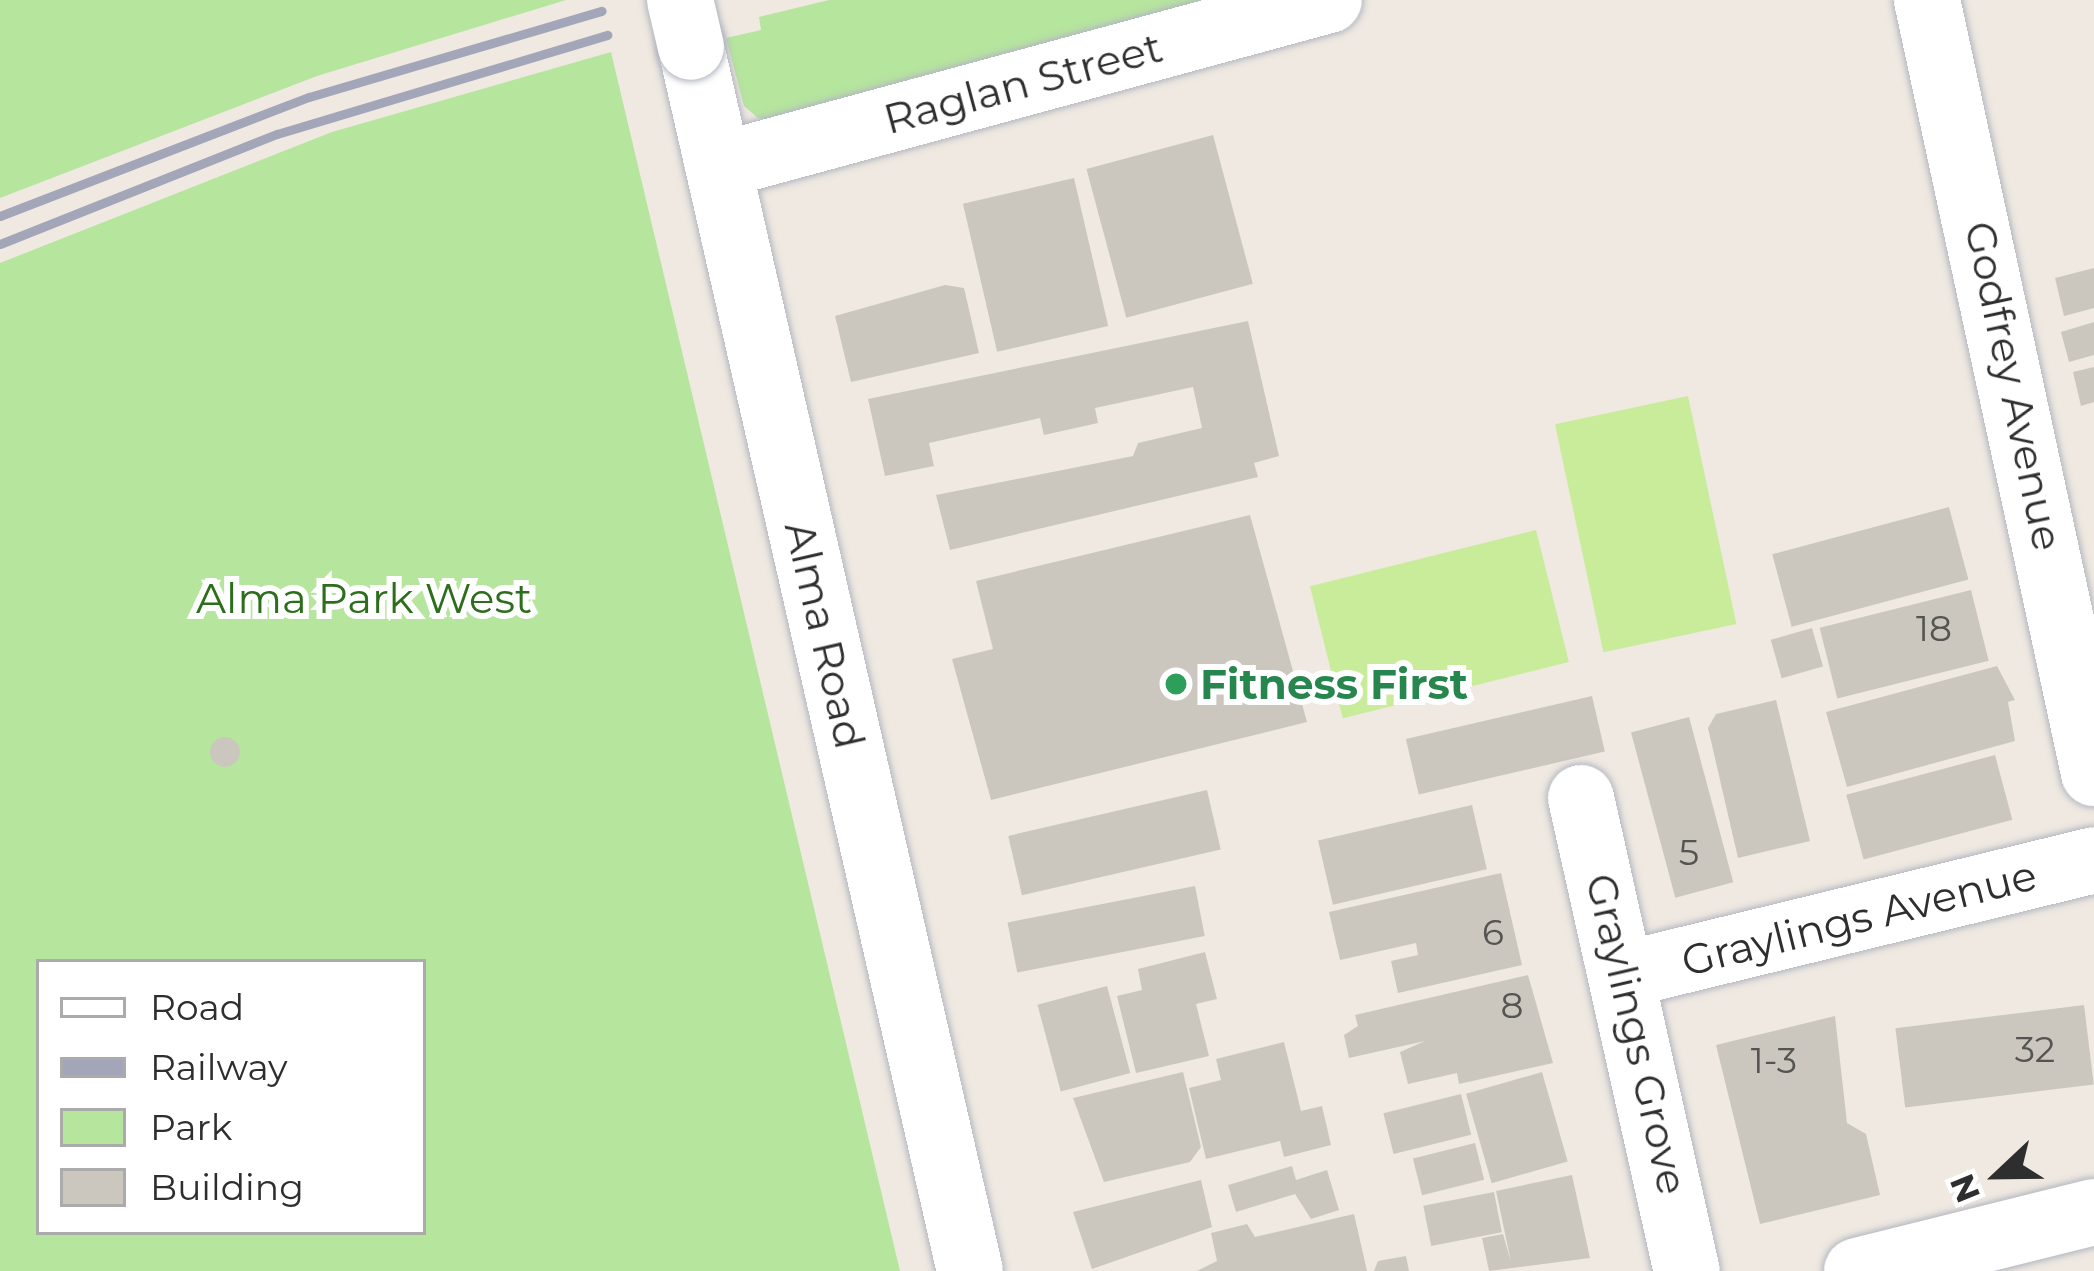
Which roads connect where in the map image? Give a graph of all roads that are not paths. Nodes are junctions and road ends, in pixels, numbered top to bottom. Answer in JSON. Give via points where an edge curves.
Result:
{"nodes":[{"id":1,"x":1329,"y":0,"type":"edge"},
{"id":2,"x":1927,"y":0,"type":"edge"},
{"id":3,"x":685,"y":24,"type":"edge"},
{"id":4,"x":718,"y":166,"type":"junction"},
{"id":5,"x":2094,"y":773,"type":"edge"},
{"id":6,"x":1581,"y":798,"type":"dead end"},
{"id":7,"x":2094,"y":860,"type":"edge"},
{"id":8,"x":1623,"y":975,"type":"junction"},
{"id":9,"x":2094,"y":1212,"type":"edge"},
{"id":10,"x":970,"y":1271,"type":"edge"},
{"id":11,"x":1688,"y":1271,"type":"edge"},
{"id":12,"x":1857,"y":1271,"type":"edge"}],
"edges":[{"from":1,"to":4,"type":"street","name":"Raglan Street"},
{"from":2,"to":5,"type":"street","name":"Godfrey Avenue"},
{"from":3,"to":4,"type":"street","name":"Alma Road"},
{"from":4,"to":10,"type":"street","name":"Alma Road"},
{"from":6,"to":8,"type":"street","name":"Graylings Grove"},
{"from":7,"to":8,"type":"street","name":"Graylings Avenue"},
{"from":8,"to":11,"type":"street","name":"Graylings Grove"},
{"from":9,"to":12,"type":"street"}]}
